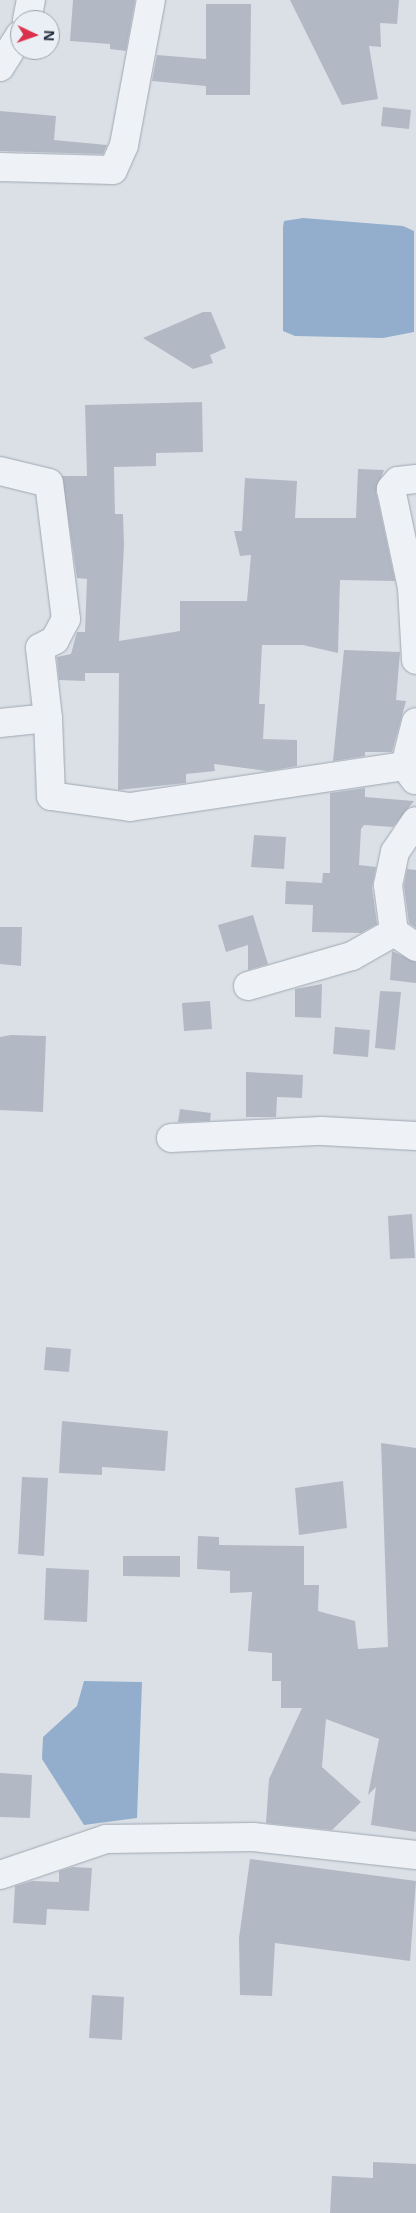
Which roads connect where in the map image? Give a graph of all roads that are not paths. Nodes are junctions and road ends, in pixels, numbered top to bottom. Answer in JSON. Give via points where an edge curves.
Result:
{"nodes":[{"id":1,"x":151,"y":0,"type":"edge"},
{"id":2,"x":10,"y":51,"type":"edge"},
{"id":3,"x":0,"y":67,"type":"edge"},
{"id":4,"x":0,"y":167,"type":"edge"},
{"id":5,"x":0,"y":471,"type":"edge"},
{"id":6,"x":416,"y":478,"type":"edge"},
{"id":7,"x":416,"y":660,"type":"edge"},
{"id":8,"x":48,"y":718,"type":"junction"},
{"id":9,"x":416,"y":722,"type":"edge"},
{"id":10,"x":0,"y":723,"type":"edge"},
{"id":11,"x":411,"y":774,"type":"edge"},
{"id":12,"x":416,"y":821,"type":"edge"},
{"id":13,"x":405,"y":940,"type":"edge"},
{"id":14,"x":248,"y":986,"type":"dead end"},
{"id":15,"x":416,"y":1136,"type":"edge"},
{"id":16,"x":171,"y":1138,"type":"dead end"},
{"id":17,"x":416,"y":1855,"type":"edge"},
{"id":18,"x":0,"y":1876,"type":"edge"}],
"edges":[{"from":1,"to":4,"type":"street","via":[[124,145],[113,170]]},
{"from":2,"to":3,"type":"street"},
{"from":5,"to":8,"type":"street","via":[[49,482],[66,619],[55,640],[40,648]]},
{"from":6,"to":7,"type":"street","via":[[398,481],[391,489],[412,588]]},
{"from":8,"to":10,"type":"street"},
{"from":8,"to":11,"type":"street","via":[[51,796],[130,807]]},
{"from":9,"to":11,"type":"street"},
{"from":12,"to":13,"type":"street","via":[[395,852],[388,885]]},
{"from":13,"to":14,"type":"street"},
{"from":15,"to":16,"type":"street","via":[[322,1131]]},
{"from":17,"to":18,"type":"street","via":[[253,1837],[106,1839]]}]}
